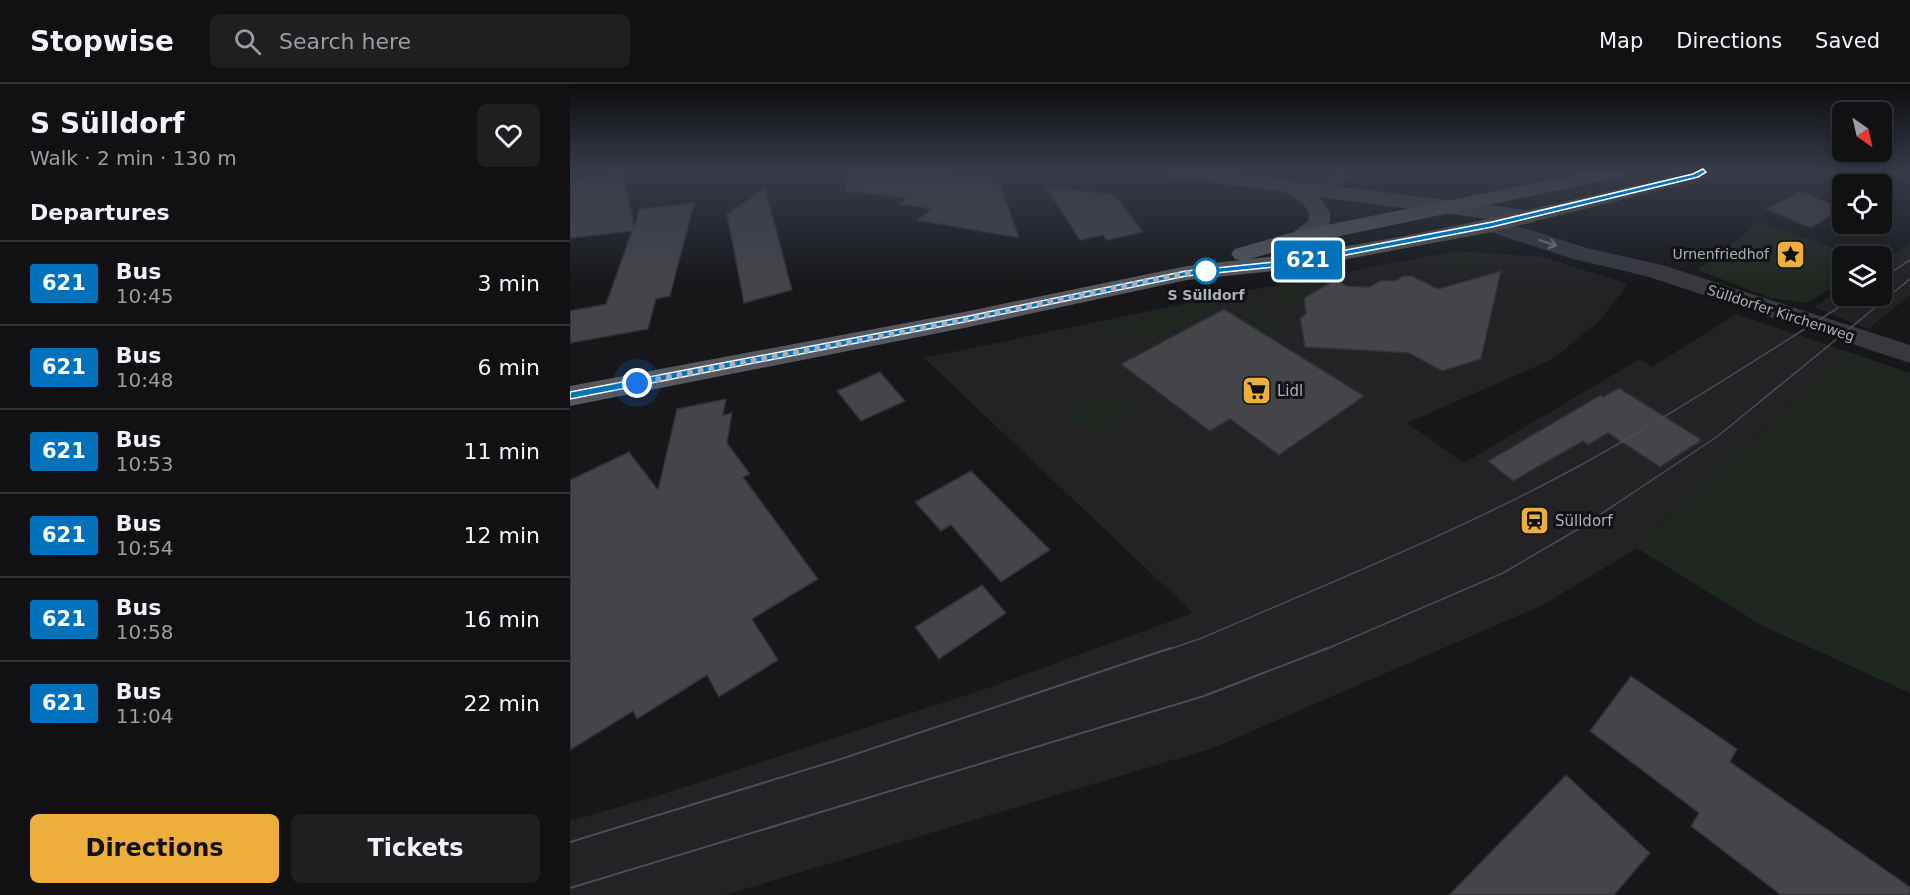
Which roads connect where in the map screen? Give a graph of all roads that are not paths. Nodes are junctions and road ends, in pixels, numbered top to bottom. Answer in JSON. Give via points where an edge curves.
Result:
{"nodes":[{"id":1,"x":1317,"y":210,"type":"edge"},
{"id":2,"x":1435,"y":210,"type":"edge"},
{"id":3,"x":1449,"y":210,"type":"edge"},
{"id":4,"x":1461,"y":210,"type":"edge"},
{"id":5,"x":1555,"y":210,"type":"edge"},
{"id":6,"x":1526,"y":217,"type":"junction"},
{"id":7,"x":1492,"y":225,"type":"junction"},
{"id":8,"x":1296,"y":238,"type":"junction"},
{"id":9,"x":1653,"y":270,"type":"junction"},
{"id":10,"x":1196,"y":272,"type":"junction"},
{"id":11,"x":1910,"y":354,"type":"edge"},
{"id":12,"x":570,"y":396,"type":"edge"}],
"edges":[{"from":1,"to":8,"type":"street","via":[[1318,224]]},
{"from":2,"to":8,"type":"main road"},
{"from":3,"to":7,"type":"street","name":"Sülldorfer Kirchenweg"},
{"from":4,"to":6,"type":"street","name":"Sülldorfer Kirchenweg"},
{"from":5,"to":6,"type":"main road"},
{"from":6,"to":7,"type":"main road"},
{"from":6,"to":9,"type":"street","name":"Sülldorfer Kirchenweg","via":[[1588,239]]},
{"from":7,"to":9,"type":"street","name":"Sülldorfer Kirchenweg","one_way":true,"via":[[1581,254]]},
{"from":7,"to":10,"type":"main road","via":[[1294,262]]},
{"from":8,"to":10,"type":"main road"},
{"from":9,"to":11,"type":"street","name":"Sülldorfer Kirchenweg"},
{"from":10,"to":12,"type":"main road"}]}
